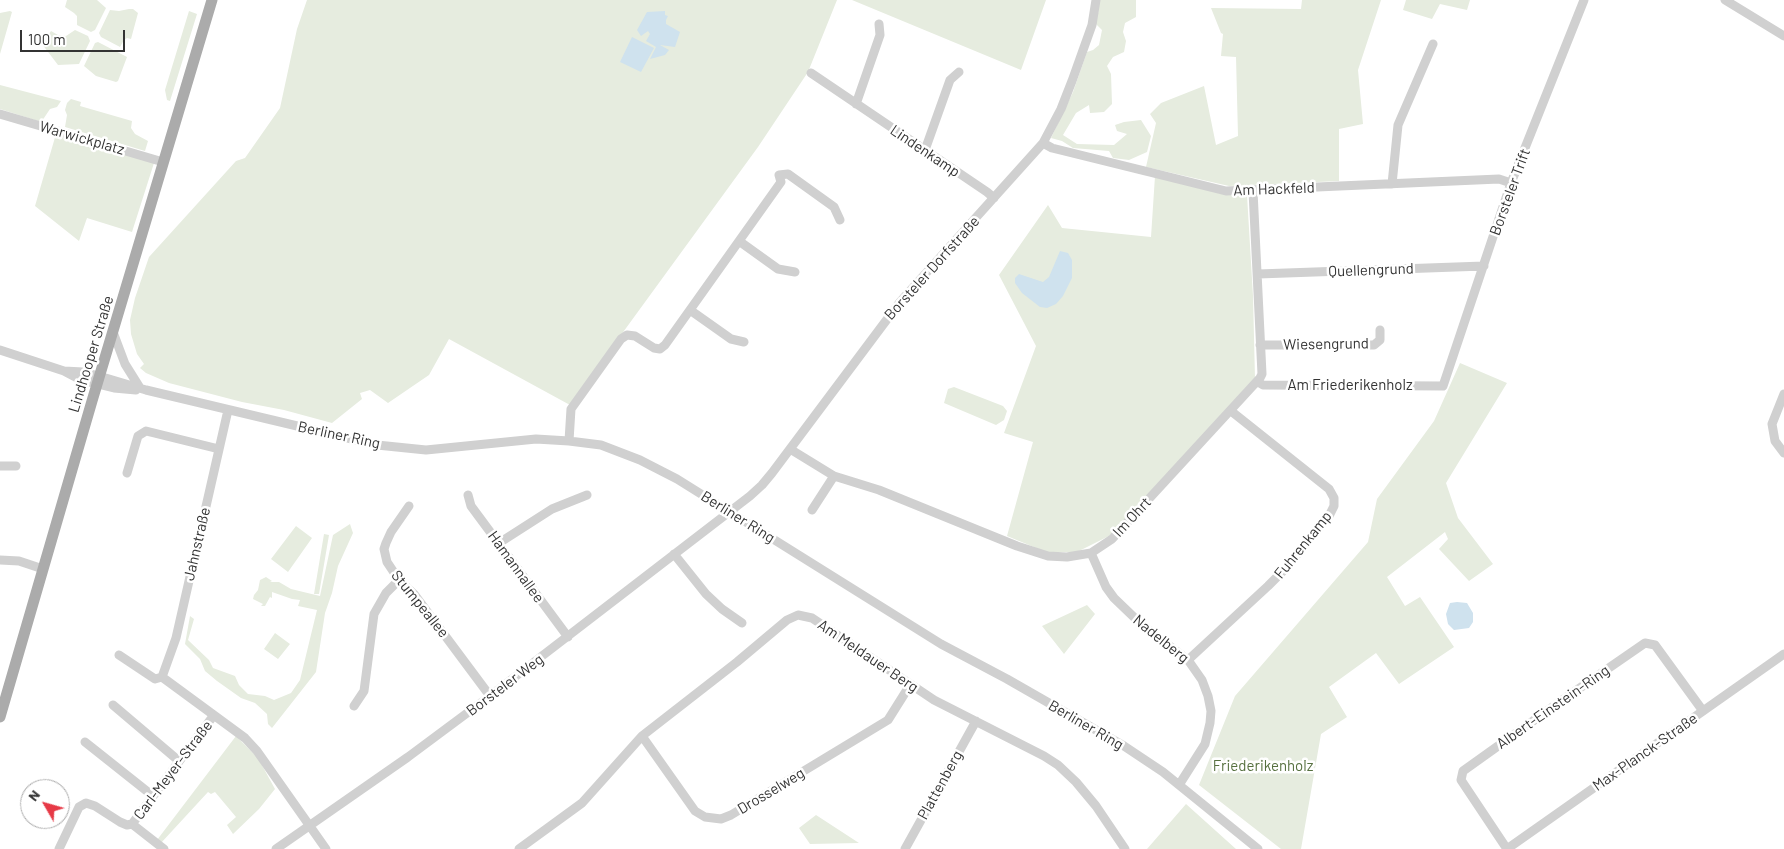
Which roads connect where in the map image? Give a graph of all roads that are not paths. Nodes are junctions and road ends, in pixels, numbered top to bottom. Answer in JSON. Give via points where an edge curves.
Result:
{"nodes":[{"id":1,"x":212,"y":0,"type":"edge"},
{"id":2,"x":1096,"y":0,"type":"edge"},
{"id":3,"x":1584,"y":0,"type":"edge"},
{"id":4,"x":1725,"y":0,"type":"edge"},
{"id":5,"x":878,"y":24,"type":"dead end"},
{"id":6,"x":1784,"y":36,"type":"edge"},
{"id":7,"x":1433,"y":44,"type":"dead end"},
{"id":8,"x":959,"y":72,"type":"dead end"},
{"id":9,"x":811,"y":73,"type":"dead end"},
{"id":10,"x":856,"y":104,"type":"junction"},
{"id":11,"x":0,"y":114,"type":"edge"},
{"id":12,"x":1043,"y":142,"type":"junction"},
{"id":13,"x":925,"y":150,"type":"junction"},
{"id":14,"x":164,"y":162,"type":"junction"},
{"id":15,"x":1511,"y":183,"type":"junction"},
{"id":16,"x":1392,"y":184,"type":"junction"},
{"id":17,"x":1253,"y":191,"type":"junction"},
{"id":18,"x":994,"y":198,"type":"junction"},
{"id":19,"x":840,"y":220,"type":"dead end"},
{"id":20,"x":739,"y":241,"type":"junction"},
{"id":21,"x":1484,"y":266,"type":"junction"},
{"id":22,"x":795,"y":272,"type":"dead end"},
{"id":23,"x":1258,"y":274,"type":"junction"},
{"id":24,"x":690,"y":310,"type":"junction"},
{"id":25,"x":1380,"y":330,"type":"dead end"},
{"id":26,"x":113,"y":332,"type":"junction"},
{"id":27,"x":744,"y":342,"type":"dead end"},
{"id":28,"x":1260,"y":345,"type":"junction"},
{"id":29,"x":0,"y":350,"type":"edge"},
{"id":30,"x":98,"y":380,"type":"junction"},
{"id":31,"x":1258,"y":382,"type":"junction"},
{"id":32,"x":1443,"y":386,"type":"joint"},
{"id":33,"x":143,"y":389,"type":"junction"},
{"id":34,"x":1784,"y":394,"type":"edge"},
{"id":35,"x":228,"y":410,"type":"junction"},
{"id":36,"x":1231,"y":411,"type":"junction"},
{"id":37,"x":569,"y":441,"type":"junction"},
{"id":38,"x":219,"y":449,"type":"junction"},
{"id":39,"x":790,"y":449,"type":"junction"},
{"id":40,"x":1784,"y":453,"type":"edge"},
{"id":41,"x":0,"y":466,"type":"edge"},
{"id":42,"x":16,"y":466,"type":"dead end"},
{"id":43,"x":127,"y":473,"type":"dead end"},
{"id":44,"x":834,"y":476,"type":"junction"},
{"id":45,"x":587,"y":495,"type":"dead end"},
{"id":46,"x":468,"y":496,"type":"dead end"},
{"id":47,"x":409,"y":506,"type":"dead end"},
{"id":48,"x":812,"y":510,"type":"dead end"},
{"id":49,"x":728,"y":512,"type":"junction"},
{"id":50,"x":499,"y":544,"type":"junction"},
{"id":51,"x":1091,"y":553,"type":"junction"},
{"id":52,"x":674,"y":554,"type":"junction"},
{"id":53,"x":0,"y":560,"type":"edge"},
{"id":54,"x":43,"y":569,"type":"junction"},
{"id":55,"x":399,"y":580,"type":"junction"},
{"id":56,"x":742,"y":623,"type":"dead end"},
{"id":57,"x":568,"y":637,"type":"junction"},
{"id":58,"x":119,"y":654,"type":"dead end"},
{"id":59,"x":1784,"y":654,"type":"edge"},
{"id":60,"x":1188,"y":660,"type":"junction"},
{"id":61,"x":162,"y":677,"type":"junction"},
{"id":62,"x":910,"y":685,"type":"junction"},
{"id":63,"x":490,"y":696,"type":"junction"},
{"id":64,"x":113,"y":705,"type":"dead end"},
{"id":65,"x":354,"y":706,"type":"dead end"},
{"id":66,"x":1703,"y":711,"type":"junction"},
{"id":67,"x":214,"y":716,"type":"junction"},
{"id":68,"x":0,"y":717,"type":"edge"},
{"id":69,"x":976,"y":722,"type":"junction"},
{"id":70,"x":642,"y":736,"type":"junction"},
{"id":71,"x":85,"y":742,"type":"dead end"},
{"id":72,"x":180,"y":761,"type":"junction"},
{"id":73,"x":1179,"y":785,"type":"junction"},
{"id":74,"x":153,"y":796,"type":"junction"},
{"id":75,"x":132,"y":824,"type":"junction"},
{"id":76,"x":310,"y":826,"type":"junction"},
{"id":77,"x":59,"y":849,"type":"edge"},
{"id":78,"x":164,"y":849,"type":"edge"},
{"id":79,"x":276,"y":849,"type":"edge"},
{"id":80,"x":326,"y":849,"type":"edge"},
{"id":81,"x":519,"y":849,"type":"edge"},
{"id":82,"x":905,"y":849,"type":"edge"},
{"id":83,"x":1125,"y":849,"type":"edge"},
{"id":84,"x":1258,"y":849,"type":"edge"},
{"id":85,"x":1507,"y":849,"type":"edge"}],
"edges":[{"from":1,"to":14,"type":"main road","name":"Lindhooper Straße"},
{"from":2,"to":12,"type":"street","name":"Borsteler Dorfstraße","via":[[1092,25],[1072,81]]},
{"from":3,"to":15,"type":"street","name":"Borsteler Trift"},
{"from":4,"to":6,"type":"street"},
{"from":5,"to":10,"type":"street","via":[[880,35]]},
{"from":7,"to":16,"type":"street","via":[[1398,125]]},
{"from":8,"to":13,"type":"street","via":[[950,80]]},
{"from":9,"to":10,"type":"street","name":"Lindenkamp"},
{"from":10,"to":13,"type":"street","name":"Lindenkamp"},
{"from":11,"to":14,"type":"street","name":"Warwickplatz"},
{"from":12,"to":17,"type":"street","name":"Am Hackfeld","via":[[1052,148],[1226,191]]},
{"from":12,"to":18,"type":"street","name":"Borsteler Dorfstraße"},
{"from":13,"to":18,"type":"street","name":"Lindenkamp"},
{"from":14,"to":26,"type":"main road","name":"Lindhooper Straße"},
{"from":15,"to":16,"type":"street","name":"Am Hackfeld","via":[[1500,179]]},
{"from":15,"to":21,"type":"street","name":"Borsteler Trift"},
{"from":16,"to":17,"type":"street","name":"Am Hackfeld"},
{"from":17,"to":23,"type":"street"},
{"from":18,"to":39,"type":"street","name":"Borsteler Dorfstraße","via":[[888,317]]},
{"from":19,"to":20,"type":"street","via":[[834,207],[788,174],[779,175],[781,182]]},
{"from":20,"to":22,"type":"street","via":[[778,268]]},
{"from":20,"to":24,"type":"street"},
{"from":21,"to":23,"type":"street","name":"Quellengrund"},
{"from":21,"to":32,"type":"street","name":"Borsteler Trift"},
{"from":23,"to":28,"type":"street"},
{"from":24,"to":27,"type":"street","via":[[731,339]]},
{"from":24,"to":37,"type":"street","via":[[660,349],[635,336],[627,335],[621,339],[571,409]]},
{"from":25,"to":28,"type":"street","name":"Wiesengrund","via":[[1380,340],[1374,345]]},
{"from":26,"to":30,"type":"main road","name":"Lindhooper Straße"},
{"from":26,"to":33,"type":"street","via":[[125,364]]},
{"from":28,"to":31,"type":"street","via":[[1262,374]]},
{"from":29,"to":30,"type":"street","name":"Berliner Ring","via":[[64,371],[83,372]]},
{"from":30,"to":33,"type":"street","name":"Berliner Ring"},
{"from":30,"to":54,"type":"main road","name":"Lindhooper Straße"},
{"from":31,"to":32,"type":"street","name":"Am Friederikenholz","via":[[1263,385]]},
{"from":31,"to":36,"type":"street","name":"Im Ohrt"},
{"from":33,"to":35,"type":"street","name":"Berliner Ring"},
{"from":34,"to":40,"type":"street","via":[[1772,424],[1775,440]]},
{"from":35,"to":37,"type":"street","name":"Berliner Ring","via":[[378,445],[426,450],[536,440]]},
{"from":35,"to":38,"type":"street","name":"Jahnstraße"},
{"from":36,"to":51,"type":"street","name":"Im Ohrt","via":[[1112,539]]},
{"from":36,"to":60,"type":"street","name":"Fuhrenkamp","via":[[1329,489],[1334,506],[1318,531],[1268,586]]},
{"from":37,"to":49,"type":"street","name":"Berliner Ring","via":[[601,445],[640,460]]},
{"from":38,"to":43,"type":"street","via":[[146,431],[138,436]]},
{"from":38,"to":61,"type":"street","name":"Jahnstraße","via":[[176,638]]},
{"from":39,"to":44,"type":"street","name":"Im Ohrt"},
{"from":39,"to":49,"type":"street","name":"Borsteler Dorfstraße","via":[[762,485]]},
{"from":41,"to":42,"type":"street"},
{"from":44,"to":48,"type":"street"},
{"from":44,"to":51,"type":"street","name":"Im Ohrt","via":[[879,490],[1048,556]]},
{"from":45,"to":50,"type":"street","via":[[552,510]]},
{"from":46,"to":50,"type":"street","name":"Hamannallee","via":[[471,506]]},
{"from":47,"to":55,"type":"street","name":"Stumpeallee","via":[[384,549],[387,562]]},
{"from":49,"to":52,"type":"street","name":"Borsteler Weg"},
{"from":49,"to":73,"type":"street","name":"Berliner Ring","via":[[942,644],[1124,746]]},
{"from":50,"to":57,"type":"street","name":"Hamannallee"},
{"from":51,"to":60,"type":"street","name":"Nadelberg","via":[[1114,598]]},
{"from":52,"to":56,"type":"street","via":[[706,594]]},
{"from":52,"to":57,"type":"street","name":"Borsteler Weg"},
{"from":53,"to":54,"type":"street","via":[[19,561]]},
{"from":54,"to":68,"type":"main road","name":"Lindhooper Straße"},
{"from":55,"to":63,"type":"street","name":"Stumpeallee","via":[[414,594]]},
{"from":55,"to":65,"type":"street","via":[[386,593],[374,614],[364,691]]},
{"from":57,"to":63,"type":"street","name":"Borsteler Weg"},
{"from":58,"to":61,"type":"street","via":[[155,679]]},
{"from":59,"to":66,"type":"street","name":"Max-Planck-Straße"},
{"from":60,"to":73,"type":"street","name":"Nadelberg","via":[[1202,680],[1211,711],[1205,744]]},
{"from":61,"to":67,"type":"street"},
{"from":62,"to":69,"type":"street","name":"Am Meldauer Berg"},
{"from":62,"to":70,"type":"street","name":"Am Meldauer Berg","via":[[819,623],[798,615],[787,620]]},
{"from":62,"to":70,"type":"street","name":"Drosselweg","via":[[888,720],[721,819],[705,817],[695,811]]},
{"from":63,"to":76,"type":"street","name":"Borsteler Weg"},
{"from":64,"to":72,"type":"street"},
{"from":66,"to":85,"type":"street","name":"Max-Planck-Straße"},
{"from":66,"to":85,"type":"street","name":"Albert-Einstein-Ring","via":[[1655,645],[1645,643],[1561,701],[1463,771],[1461,780]]},
{"from":67,"to":72,"type":"street","name":"Carl-Meyer-Straße"},
{"from":67,"to":76,"type":"street","via":[[257,751]]},
{"from":69,"to":82,"type":"street","name":"Plattenberg"},
{"from":69,"to":83,"type":"street","name":"Am Meldauer Berg","via":[[1058,765],[1096,806]]},
{"from":70,"to":81,"type":"street","name":"Am Meldauer Berg","via":[[582,803]]},
{"from":71,"to":74,"type":"street"},
{"from":72,"to":74,"type":"street","name":"Carl-Meyer-Straße"},
{"from":73,"to":84,"type":"street","name":"Berliner Ring"},
{"from":74,"to":75,"type":"street","name":"Carl-Meyer-Straße"},
{"from":75,"to":77,"type":"street","via":[[120,822],[86,803],[80,808]]},
{"from":75,"to":78,"type":"street"},
{"from":76,"to":79,"type":"street","name":"Borsteler Weg"},
{"from":76,"to":80,"type":"street"}]}
